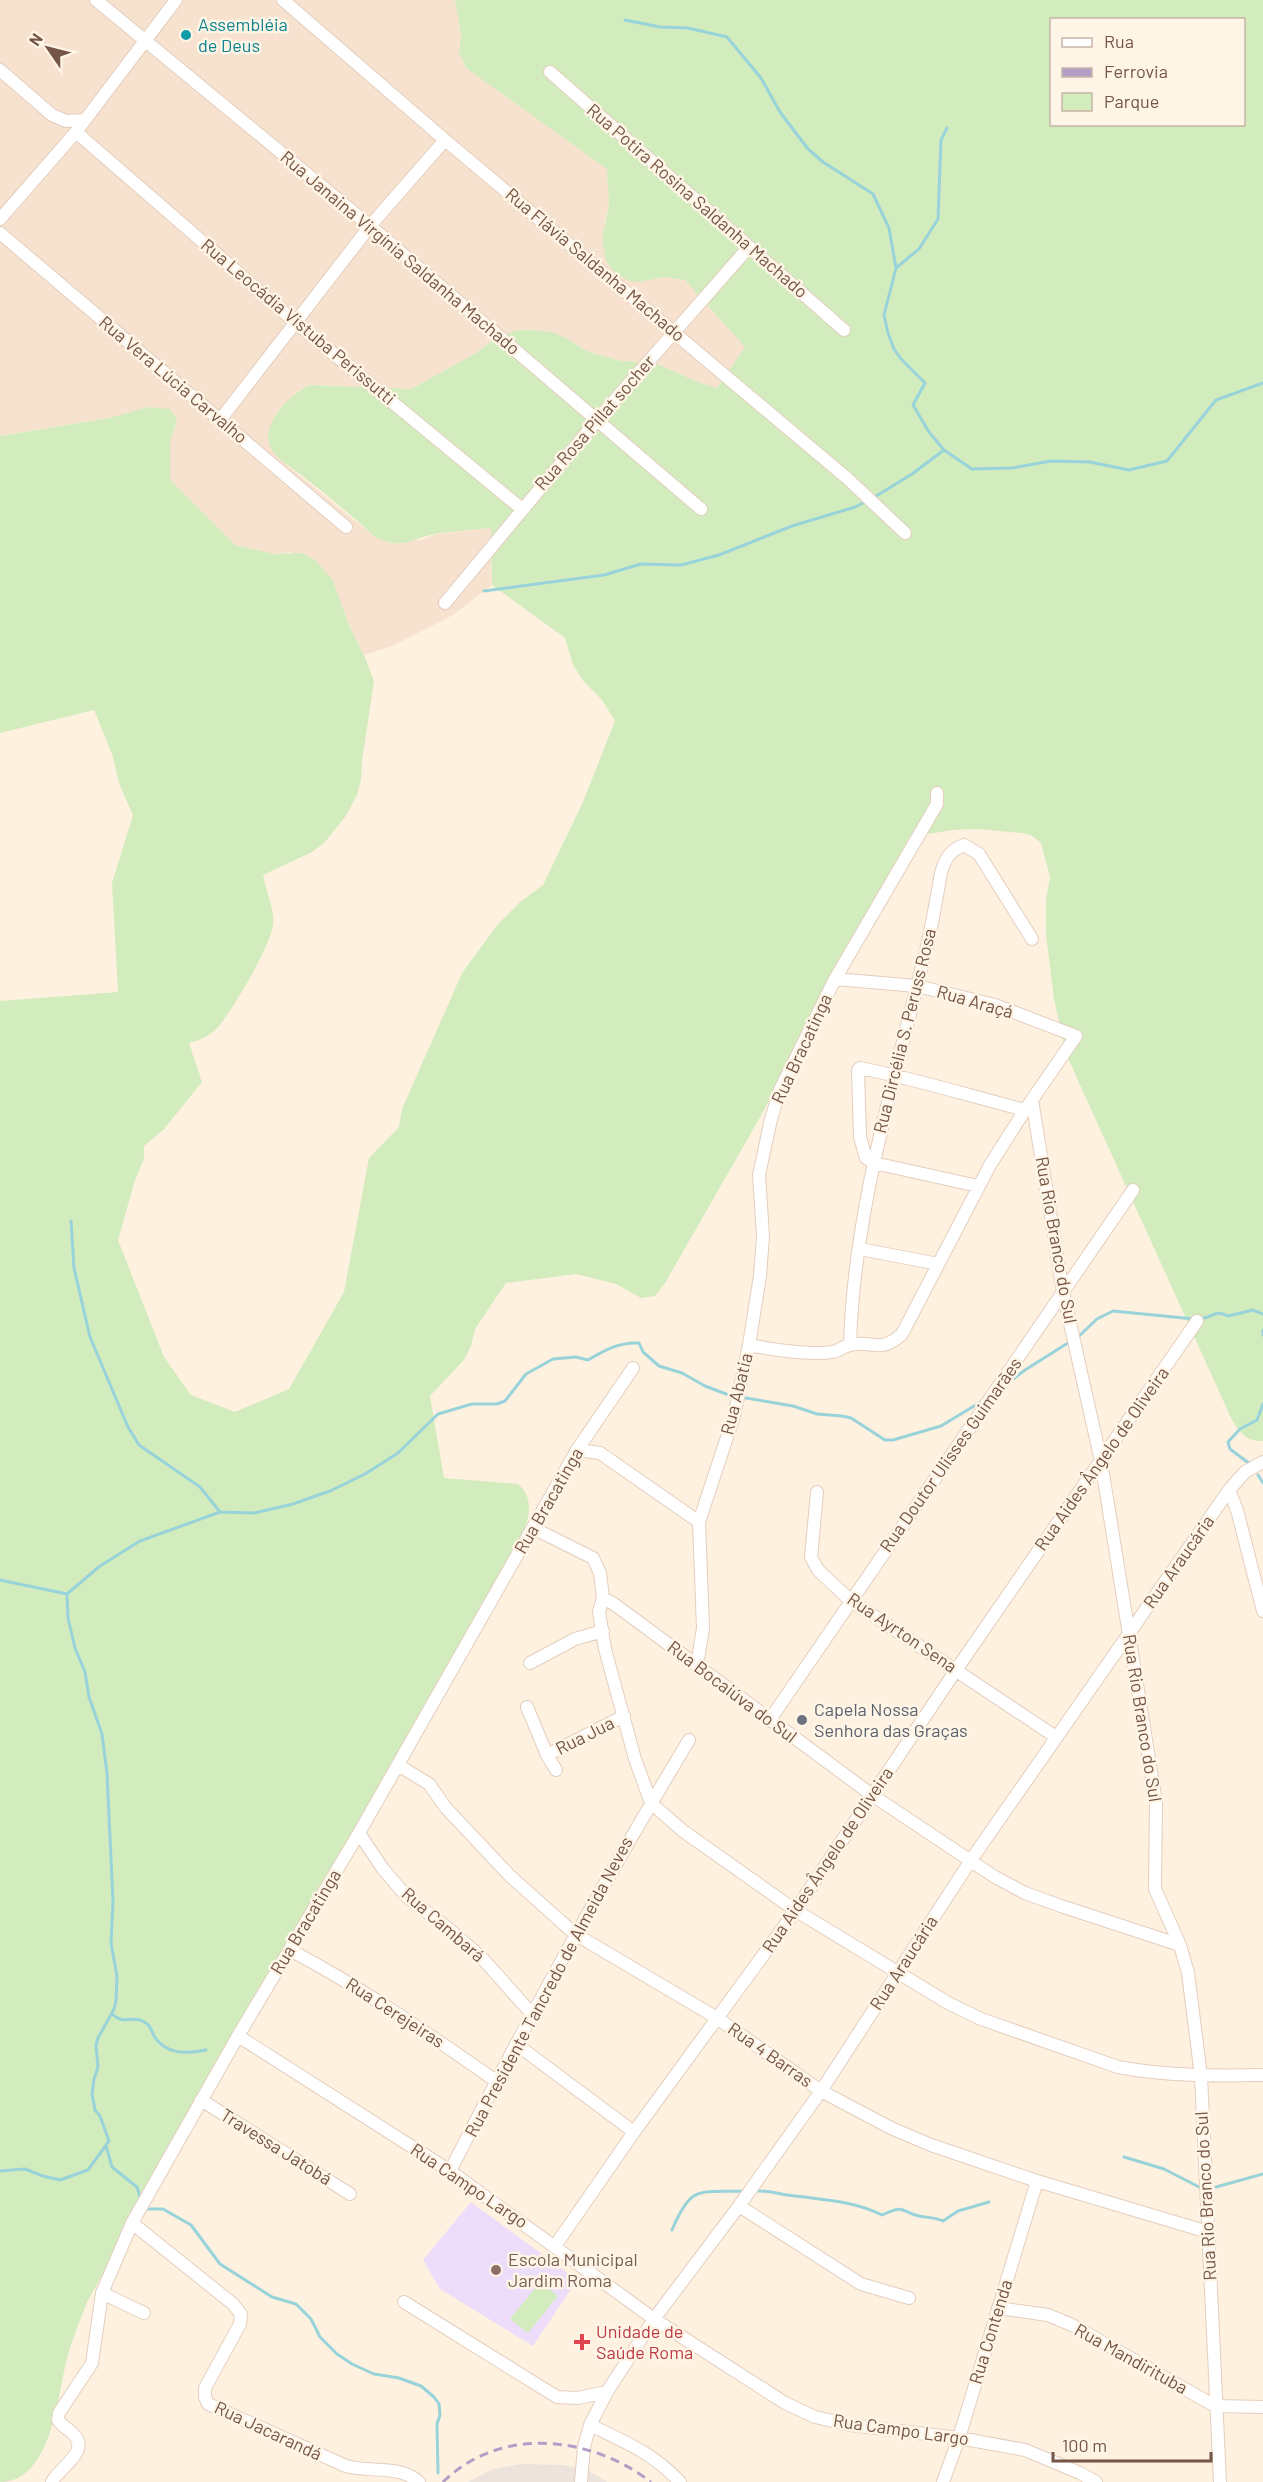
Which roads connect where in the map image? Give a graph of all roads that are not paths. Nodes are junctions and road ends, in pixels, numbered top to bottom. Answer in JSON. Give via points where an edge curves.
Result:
{"nodes":[{"id":1,"x":96,"y":0,"type":"edge"},
{"id":2,"x":176,"y":0,"type":"edge"},
{"id":3,"x":283,"y":0,"type":"edge"},
{"id":4,"x":146,"y":41,"type":"junction"},
{"id":5,"x":0,"y":70,"type":"edge"},
{"id":6,"x":550,"y":72,"type":"dead end"},
{"id":7,"x":85,"y":120,"type":"junction"},
{"id":8,"x":76,"y":132,"type":"junction"},
{"id":9,"x":445,"y":140,"type":"junction"},
{"id":10,"x":0,"y":219,"type":"edge"},
{"id":11,"x":370,"y":226,"type":"junction"},
{"id":12,"x":0,"y":233,"type":"edge"},
{"id":13,"x":749,"y":247,"type":"junction"},
{"id":14,"x":295,"y":322,"type":"junction"},
{"id":15,"x":844,"y":330,"type":"dead end"},
{"id":16,"x":675,"y":332,"type":"junction"},
{"id":17,"x":597,"y":419,"type":"junction"},
{"id":18,"x":220,"y":420,"type":"junction"},
{"id":19,"x":522,"y":509,"type":"junction"},
{"id":20,"x":701,"y":509,"type":"dead end"},
{"id":21,"x":346,"y":526,"type":"dead end"},
{"id":22,"x":905,"y":533,"type":"dead end"},
{"id":23,"x":445,"y":603,"type":"dead end"},
{"id":24,"x":938,"y":793,"type":"dead end"},
{"id":25,"x":1032,"y":939,"type":"dead end"},
{"id":26,"x":835,"y":979,"type":"junction"},
{"id":27,"x":917,"y":986,"type":"junction"},
{"id":28,"x":894,"y":1074,"type":"junction"},
{"id":29,"x":1028,"y":1105,"type":"junction"},
{"id":30,"x":771,"y":1119,"type":"joint"},
{"id":31,"x":874,"y":1163,"type":"junction"},
{"id":32,"x":978,"y":1186,"type":"junction"},
{"id":33,"x":1133,"y":1190,"type":"dead end"},
{"id":34,"x":860,"y":1249,"type":"junction"},
{"id":35,"x":938,"y":1264,"type":"junction"},
{"id":36,"x":1063,"y":1292,"type":"junction"},
{"id":37,"x":1197,"y":1321,"type":"dead end"},
{"id":38,"x":850,"y":1344,"type":"junction"},
{"id":39,"x":749,"y":1345,"type":"junction"},
{"id":40,"x":633,"y":1368,"type":"dead end"},
{"id":41,"x":577,"y":1450,"type":"junction"},
{"id":42,"x":1101,"y":1461,"type":"junction"},
{"id":43,"x":1263,"y":1462,"type":"edge"},
{"id":44,"x":1229,"y":1490,"type":"junction"},
{"id":45,"x":817,"y":1492,"type":"dead end"},
{"id":46,"x":699,"y":1521,"type":"junction"},
{"id":47,"x":533,"y":1528,"type":"junction"},
{"id":48,"x":603,"y":1598,"type":"junction"},
{"id":49,"x":850,"y":1600,"type":"junction"},
{"id":50,"x":1263,"y":1611,"type":"edge"},
{"id":51,"x":603,"y":1631,"type":"junction"},
{"id":52,"x":1129,"y":1632,"type":"junction"},
{"id":53,"x":530,"y":1663,"type":"dead end"},
{"id":54,"x":697,"y":1666,"type":"junction"},
{"id":55,"x":956,"y":1670,"type":"junction"},
{"id":56,"x":527,"y":1707,"type":"dead end"},
{"id":57,"x":624,"y":1716,"type":"junction"},
{"id":58,"x":770,"y":1721,"type":"junction"},
{"id":59,"x":1056,"y":1737,"type":"junction"},
{"id":60,"x":689,"y":1740,"type":"dead end"},
{"id":61,"x":547,"y":1755,"type":"junction"},
{"id":62,"x":398,"y":1765,"type":"junction"},
{"id":63,"x":556,"y":1770,"type":"dead end"},
{"id":64,"x":872,"y":1795,"type":"junction"},
{"id":65,"x":651,"y":1803,"type":"junction"},
{"id":66,"x":359,"y":1833,"type":"junction"},
{"id":67,"x":971,"y":1860,"type":"junction"},
{"id":68,"x":795,"y":1910,"type":"junction"},
{"id":69,"x":575,"y":1934,"type":"junction"},
{"id":70,"x":1180,"y":1945,"type":"junction"},
{"id":71,"x":290,"y":1950,"type":"junction"},
{"id":72,"x":897,"y":1973,"type":"junction"},
{"id":73,"x":531,"y":2013,"type":"junction"},
{"id":74,"x":717,"y":2018,"type":"junction"},
{"id":75,"x":238,"y":2036,"type":"junction"},
{"id":76,"x":516,"y":2044,"type":"junction"},
{"id":77,"x":1201,"y":2076,"type":"junction"},
{"id":78,"x":1263,"y":2076,"type":"edge"},
{"id":79,"x":496,"y":2081,"type":"junction"},
{"id":80,"x":821,"y":2091,"type":"junction"},
{"id":81,"x":201,"y":2100,"type":"junction"},
{"id":82,"x":634,"y":2132,"type":"junction"},
{"id":83,"x":450,"y":2171,"type":"junction"},
{"id":84,"x":1037,"y":2181,"type":"junction"},
{"id":85,"x":350,"y":2194,"type":"dead end"},
{"id":86,"x":739,"y":2206,"type":"junction"},
{"id":87,"x":132,"y":2223,"type":"junction"},
{"id":88,"x":1208,"y":2232,"type":"junction"},
{"id":89,"x":555,"y":2246,"type":"junction"},
{"id":90,"x":102,"y":2293,"type":"junction"},
{"id":91,"x":909,"y":2298,"type":"dead end"},
{"id":92,"x":404,"y":2302,"type":"dead end"},
{"id":93,"x":998,"y":2308,"type":"junction"},
{"id":94,"x":144,"y":2313,"type":"dead end"},
{"id":95,"x":654,"y":2319,"type":"junction"},
{"id":96,"x":607,"y":2392,"type":"junction"},
{"id":97,"x":1215,"y":2406,"type":"junction"},
{"id":98,"x":1263,"y":2406,"type":"edge"},
{"id":99,"x":590,"y":2425,"type":"junction"},
{"id":100,"x":959,"y":2438,"type":"junction"},
{"id":101,"x":52,"y":2482,"type":"edge"},
{"id":102,"x":419,"y":2482,"type":"edge"},
{"id":103,"x":581,"y":2482,"type":"edge"},
{"id":104,"x":680,"y":2482,"type":"edge"},
{"id":105,"x":943,"y":2482,"type":"edge"},
{"id":106,"x":1096,"y":2482,"type":"edge"},
{"id":107,"x":1220,"y":2482,"type":"edge"}],
"edges":[{"from":1,"to":4,"type":"street","name":"Rua Janaina Virgínia Saldanha Machado"},
{"from":2,"to":4,"type":"street"},
{"from":3,"to":9,"type":"street","name":"Rua Flávia Saldanha Machado"},
{"from":4,"to":7,"type":"street"},
{"from":4,"to":11,"type":"street","name":"Rua Janaina Virgínia Saldanha Machado"},
{"from":5,"to":7,"type":"street","via":[[52,115],[66,121]]},
{"from":6,"to":13,"type":"street","name":"Rua Potira Rosina Saldanha Machado"},
{"from":7,"to":8,"type":"street"},
{"from":8,"to":10,"type":"street"},
{"from":8,"to":14,"type":"street","name":"Rua Leocádia Vistuba Perissutti"},
{"from":9,"to":11,"type":"street"},
{"from":9,"to":16,"type":"street","name":"Rua Flávia Saldanha Machado"},
{"from":11,"to":14,"type":"street"},
{"from":11,"to":17,"type":"street","name":"Rua Janaina Virgínia Saldanha Machado"},
{"from":12,"to":18,"type":"street","name":"Rua Vera Lúcia Carvalho"},
{"from":13,"to":15,"type":"street","name":"Rua Potira Rosina Saldanha Machado"},
{"from":13,"to":16,"type":"street","name":"Rua Rosa Pillat socher"},
{"from":14,"to":18,"type":"street"},
{"from":14,"to":19,"type":"street","name":"Rua Leocádia Vistuba Perissutti"},
{"from":16,"to":17,"type":"street","name":"Rua Rosa Pillat socher"},
{"from":16,"to":22,"type":"street","name":"Rua Flávia Saldanha Machado","via":[[848,479]]},
{"from":17,"to":19,"type":"street","name":"Rua Rosa Pillat socher"},
{"from":17,"to":20,"type":"street","name":"Rua Janaina Virgínia Saldanha Machado"},
{"from":18,"to":21,"type":"street","name":"Rua Vera Lúcia Carvalho"},
{"from":19,"to":23,"type":"street","name":"Rua Rosa Pillat socher"},
{"from":24,"to":26,"type":"street","via":[[937,804]]},
{"from":25,"to":27,"type":"street","name":"Rua Dircélia S. Peruss Rosa","via":[[979,854],[964,845],[953,849],[940,873]]},
{"from":26,"to":27,"type":"street","name":"Rua Araçá"},
{"from":26,"to":30,"type":"street","name":"Rua Bracatinga","via":[[780,1090]]},
{"from":27,"to":28,"type":"street","name":"Rua Dircélia S. Peruss Rosa"},
{"from":27,"to":29,"type":"street","name":"Rua Araçá","via":[[995,1005],[1076,1036]]},
{"from":28,"to":29,"type":"street","via":[[949,1091]]},
{"from":28,"to":31,"type":"street","name":"Rua Dircélia S. Peruss Rosa"},
{"from":28,"to":31,"type":"street","via":[[860,1068],[858,1073],[860,1137],[866,1158]]},
{"from":29,"to":32,"type":"street"},
{"from":29,"to":36,"type":"street","name":"Rua Rio Branco do Sul"},
{"from":30,"to":39,"type":"street","name":"Rua Abatia","via":[[759,1175],[763,1236]]},
{"from":31,"to":32,"type":"street"},
{"from":31,"to":34,"type":"street","name":"Rua Dircélia S. Peruss Rosa"},
{"from":32,"to":35,"type":"street"},
{"from":33,"to":36,"type":"street","name":"Rua Doutor Ulisses Guimarães"},
{"from":34,"to":35,"type":"street"},
{"from":34,"to":38,"type":"street","name":"Rua Dircélia S. Peruss Rosa"},
{"from":35,"to":38,"type":"street","via":[[902,1334],[884,1346]]},
{"from":36,"to":42,"type":"street","name":"Rua Rio Branco do Sul"},
{"from":36,"to":49,"type":"street","name":"Rua Doutor Ulisses Guimarães"},
{"from":37,"to":42,"type":"street","name":"Rua Aides Ângelo de Oliveira"},
{"from":38,"to":39,"type":"street","via":[[835,1352],[783,1351]]},
{"from":39,"to":46,"type":"street","name":"Rua Abatia","via":[[734,1416]]},
{"from":40,"to":41,"type":"street","name":"Rua Bracatinga"},
{"from":41,"to":46,"type":"street","via":[[600,1453]]},
{"from":41,"to":47,"type":"street","name":"Rua Bracatinga"},
{"from":42,"to":52,"type":"street","name":"Rua Rio Branco do Sul"},
{"from":42,"to":55,"type":"street","name":"Rua Aides Ângelo de Oliveira"},
{"from":43,"to":44,"type":"street","name":"Rua Araucária"},
{"from":44,"to":50,"type":"street"},
{"from":44,"to":52,"type":"street","name":"Rua Araucária"},
{"from":45,"to":49,"type":"street","name":"Rua Ayrton Sena","via":[[811,1557],[818,1570]]},
{"from":46,"to":54,"type":"street","name":"Rua Abatia","via":[[703,1628]]},
{"from":47,"to":48,"type":"street","via":[[593,1558],[600,1573]]},
{"from":47,"to":62,"type":"street","name":"Rua Bracatinga"},
{"from":48,"to":51,"type":"street"},
{"from":48,"to":54,"type":"street","name":"Rua Bocaiúva do Sul"},
{"from":49,"to":55,"type":"street","name":"Rua Ayrton Sena"},
{"from":49,"to":58,"type":"street","name":"Rua Doutor Ulisses Guimarães"},
{"from":51,"to":53,"type":"street"},
{"from":51,"to":57,"type":"street"},
{"from":52,"to":59,"type":"street","name":"Rua Araucária"},
{"from":52,"to":70,"type":"street","name":"Rua Rio Branco do Sul","via":[[1156,1802],[1155,1888]]},
{"from":54,"to":58,"type":"street","name":"Rua Bocaiúva do Sul"},
{"from":55,"to":59,"type":"street","name":"Rua Ayrton Sena"},
{"from":55,"to":64,"type":"street","name":"Rua Aides Ângelo de Oliveira"},
{"from":56,"to":61,"type":"street"},
{"from":57,"to":61,"type":"street","name":"Rua Jua"},
{"from":57,"to":65,"type":"street"},
{"from":58,"to":64,"type":"street","name":"Rua Bocaiúva do Sul"},
{"from":59,"to":67,"type":"street","name":"Rua Araucária"},
{"from":60,"to":65,"type":"street","name":"Rua Presidente Tancredo de Almeida Neves"},
{"from":61,"to":63,"type":"street"},
{"from":62,"to":66,"type":"street","name":"Rua Bracatinga"},
{"from":62,"to":69,"type":"street","name":"Rua 4 Barras","via":[[429,1784],[446,1808],[510,1876]]},
{"from":64,"to":67,"type":"street","name":"Rua Bocaiúva do Sul"},
{"from":64,"to":68,"type":"street","name":"Rua Aides Ângelo de Oliveira"},
{"from":65,"to":68,"type":"street","via":[[683,1831]]},
{"from":65,"to":69,"type":"street","name":"Rua Presidente Tancredo de Almeida Neves"},
{"from":66,"to":71,"type":"street","name":"Rua Bracatinga"},
{"from":66,"to":73,"type":"street","name":"Rua Cambará","via":[[407,1897],[483,1959]]},
{"from":67,"to":70,"type":"street","name":"Rua Bocaiúva do Sul","via":[[1025,1893]]},
{"from":67,"to":72,"type":"street","name":"Rua Araucária"},
{"from":68,"to":72,"type":"street"},
{"from":68,"to":74,"type":"street","name":"Rua Aides Ângelo de Oliveira"},
{"from":69,"to":73,"type":"street","name":"Rua Presidente Tancredo de Almeida Neves"},
{"from":69,"to":74,"type":"street","name":"Rua 4 Barras"},
{"from":70,"to":77,"type":"street","name":"Rua Rio Branco do Sul","via":[[1188,1973]]},
{"from":71,"to":75,"type":"street","name":"Rua Bracatinga"},
{"from":71,"to":79,"type":"street","name":"Rua Cerejeiras","via":[[403,2016]]},
{"from":72,"to":77,"type":"street","via":[[981,2019],[1118,2067]]},
{"from":72,"to":80,"type":"street","name":"Rua Araucária"},
{"from":73,"to":76,"type":"street","name":"Rua Presidente Tancredo de Almeida Neves"},
{"from":74,"to":80,"type":"street","name":"Rua 4 Barras"},
{"from":74,"to":82,"type":"street","name":"Rua Aides Ângelo de Oliveira"},
{"from":75,"to":81,"type":"street","name":"Rua Bracatinga"},
{"from":75,"to":83,"type":"street","name":"Rua Campo Largo"},
{"from":76,"to":79,"type":"street","name":"Rua Presidente Tancredo de Almeida Neves"},
{"from":76,"to":82,"type":"street"},
{"from":77,"to":78,"type":"street"},
{"from":77,"to":88,"type":"street","name":"Rua Rio Branco do Sul"},
{"from":79,"to":83,"type":"street","name":"Rua Presidente Tancredo de Almeida Neves"},
{"from":80,"to":84,"type":"street","name":"Rua 4 Barras","via":[[931,2145]]},
{"from":80,"to":86,"type":"street","name":"Rua Araucária"},
{"from":81,"to":85,"type":"street","name":"Travessa Jatobá"},
{"from":81,"to":87,"type":"street","name":"Rua Bracatinga"},
{"from":82,"to":89,"type":"street","name":"Rua Aides Ângelo de Oliveira"},
{"from":83,"to":89,"type":"street","name":"Rua Campo Largo"},
{"from":84,"to":88,"type":"street","name":"Rua 4 Barras"},
{"from":84,"to":93,"type":"street","name":"Rua Contenda"},
{"from":86,"to":91,"type":"street","via":[[861,2284]]},
{"from":86,"to":95,"type":"street","name":"Rua Araucária"},
{"from":87,"to":90,"type":"street","name":"Rua Bracatinga"},
{"from":87,"to":102,"type":"street","name":"Rua Jacarandá","via":[[241,2314],[240,2324],[205,2388],[208,2404],[346,2466],[400,2470]]},
{"from":88,"to":97,"type":"street","name":"Rua Rio Branco do Sul"},
{"from":89,"to":95,"type":"street","name":"Rua Campo Largo"},
{"from":90,"to":94,"type":"street"},
{"from":90,"to":101,"type":"street","name":"Rua Bracatinga","via":[[92,2363],[59,2413],[58,2420],[76,2436],[77,2453]]},
{"from":92,"to":96,"type":"street","via":[[557,2397],[578,2398]]},
{"from":93,"to":97,"type":"street","name":"Rua Mandirituba","via":[[1048,2315],[1072,2325]]},
{"from":93,"to":100,"type":"street","name":"Rua Contenda"},
{"from":95,"to":96,"type":"street","name":"Rua Araucária"},
{"from":95,"to":100,"type":"street","name":"Rua Campo Largo","via":[[785,2403],[815,2417]]},
{"from":96,"to":99,"type":"street","name":"Rua Araucária"},
{"from":97,"to":98,"type":"street","name":"Rua Mandirituba"},
{"from":97,"to":107,"type":"street","name":"Rua Rio Branco do Sul"},
{"from":99,"to":103,"type":"street","name":"Rua Araucária"},
{"from":99,"to":104,"type":"street","via":[[645,2451]]},
{"from":100,"to":105,"type":"street","name":"Rua Contenda"},
{"from":100,"to":106,"type":"street","name":"Rua Campo Largo","via":[[1025,2450]]}]}
